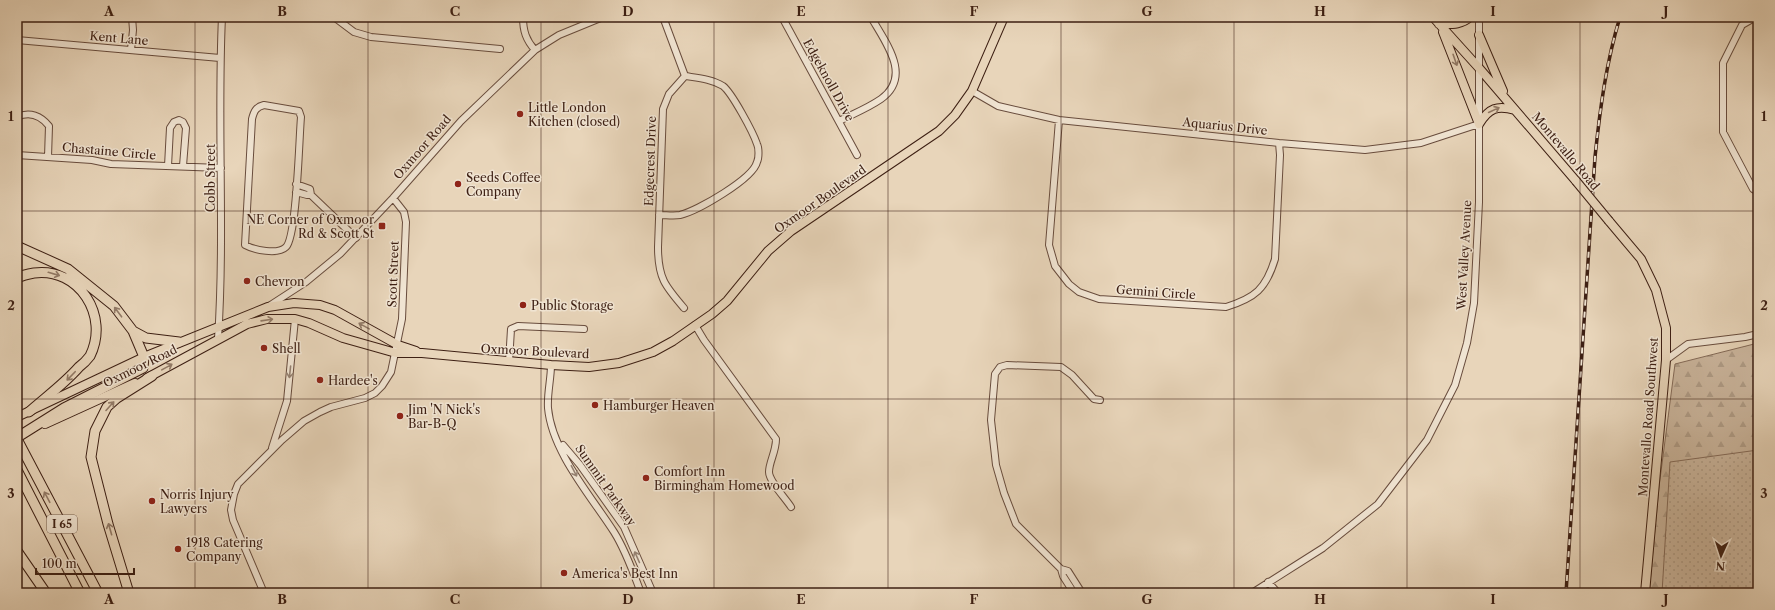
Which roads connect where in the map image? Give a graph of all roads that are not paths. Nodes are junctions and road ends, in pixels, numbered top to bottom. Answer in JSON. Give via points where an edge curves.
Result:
{"nodes":[{"id":1,"x":132,"y":17,"type":"edge"},
{"id":2,"x":222,"y":17,"type":"edge"},
{"id":3,"x":334,"y":17,"type":"edge"},
{"id":4,"x":524,"y":17,"type":"edge"},
{"id":5,"x":603,"y":17,"type":"edge"},
{"id":6,"x":663,"y":17,"type":"edge"},
{"id":7,"x":782,"y":17,"type":"edge"},
{"id":8,"x":871,"y":17,"type":"edge"},
{"id":9,"x":1004,"y":17,"type":"edge"},
{"id":10,"x":1433,"y":17,"type":"edge"},
{"id":11,"x":1470,"y":17,"type":"edge"},
{"id":12,"x":1479,"y":17,"type":"edge"},
{"id":13,"x":1756,"y":17,"type":"edge"},
{"id":14,"x":1439,"y":24,"type":"junction"},
{"id":15,"x":1479,"y":35,"type":"junction"},
{"id":16,"x":17,"y":40,"type":"edge"},
{"id":17,"x":500,"y":49,"type":"dead end"},
{"id":18,"x":131,"y":50,"type":"junction"},
{"id":19,"x":535,"y":50,"type":"junction"},
{"id":20,"x":220,"y":58,"type":"junction"},
{"id":21,"x":1479,"y":68,"type":"junction"},
{"id":22,"x":685,"y":76,"type":"junction"},
{"id":23,"x":972,"y":91,"type":"junction"},
{"id":24,"x":1506,"y":100,"type":"junction"},
{"id":25,"x":1515,"y":110,"type":"junction"},
{"id":26,"x":17,"y":117,"type":"edge"},
{"id":27,"x":1059,"y":120,"type":"junction"},
{"id":28,"x":839,"y":121,"type":"junction"},
{"id":29,"x":1479,"y":124,"type":"junction"},
{"id":30,"x":1279,"y":143,"type":"junction"},
{"id":31,"x":17,"y":155,"type":"edge"},
{"id":32,"x":857,"y":155,"type":"dead end"},
{"id":33,"x":48,"y":157,"type":"junction"},
{"id":34,"x":168,"y":166,"type":"junction"},
{"id":35,"x":182,"y":166,"type":"junction"},
{"id":36,"x":221,"y":168,"type":"junction"},
{"id":37,"x":296,"y":184,"type":"junction"},
{"id":38,"x":296,"y":192,"type":"junction"},
{"id":39,"x":1758,"y":192,"type":"edge"},
{"id":40,"x":311,"y":194,"type":"junction"},
{"id":41,"x":393,"y":198,"type":"junction"},
{"id":42,"x":659,"y":215,"type":"junction"},
{"id":43,"x":356,"y":238,"type":"junction"},
{"id":44,"x":17,"y":246,"type":"edge"},
{"id":45,"x":1634,"y":250,"type":"joint"},
{"id":46,"x":17,"y":278,"type":"edge"},
{"id":47,"x":268,"y":307,"type":"junction"},
{"id":48,"x":684,"y":308,"type":"dead end"},
{"id":49,"x":295,"y":319,"type":"junction"},
{"id":50,"x":695,"y":325,"type":"junction"},
{"id":51,"x":219,"y":326,"type":"junction"},
{"id":52,"x":584,"y":329,"type":"dead end"},
{"id":53,"x":133,"y":331,"type":"junction"},
{"id":54,"x":1758,"y":334,"type":"edge"},
{"id":55,"x":218,"y":339,"type":"junction"},
{"id":56,"x":179,"y":342,"type":"junction"},
{"id":57,"x":397,"y":349,"type":"junction"},
{"id":58,"x":144,"y":357,"type":"junction"},
{"id":59,"x":1666,"y":360,"type":"junction"},
{"id":60,"x":509,"y":362,"type":"junction"},
{"id":61,"x":551,"y":365,"type":"junction"},
{"id":62,"x":152,"y":376,"type":"junction"},
{"id":63,"x":1100,"y":400,"type":"dead end"},
{"id":64,"x":29,"y":412,"type":"junction"},
{"id":65,"x":17,"y":417,"type":"edge"},
{"id":66,"x":556,"y":436,"type":"junction"},
{"id":67,"x":18,"y":437,"type":"edge"},
{"id":68,"x":271,"y":450,"type":"junction"},
{"id":69,"x":17,"y":470,"type":"edge"},
{"id":70,"x":791,"y":507,"type":"dead end"},
{"id":71,"x":17,"y":551,"type":"edge"},
{"id":72,"x":1061,"y":569,"type":"junction"},
{"id":73,"x":1268,"y":582,"type":"junction"},
{"id":74,"x":1077,"y":585,"type":"junction"},
{"id":75,"x":1072,"y":591,"type":"edge"},
{"id":76,"x":46,"y":593,"type":"edge"},
{"id":77,"x":80,"y":593,"type":"edge"},
{"id":78,"x":98,"y":593,"type":"edge"},
{"id":79,"x":129,"y":593,"type":"edge"},
{"id":80,"x":264,"y":593,"type":"edge"},
{"id":81,"x":641,"y":593,"type":"edge"},
{"id":82,"x":653,"y":593,"type":"edge"},
{"id":83,"x":1082,"y":593,"type":"edge"},
{"id":84,"x":1252,"y":593,"type":"edge"},
{"id":85,"x":1278,"y":593,"type":"edge"},
{"id":86,"x":1645,"y":593,"type":"edge"}],
"edges":[{"from":1,"to":18,"type":"street"},
{"from":2,"to":20,"type":"street","name":"Cobb Street"},
{"from":3,"to":17,"type":"street","via":[[354,32],[371,37]]},
{"from":4,"to":19,"type":"street","via":[[525,34]]},
{"from":5,"to":19,"type":"street","name":"Oxmoor Road","via":[[559,35]]},
{"from":6,"to":22,"type":"street"},
{"from":7,"to":28,"type":"street","name":"Edgeknoll Drive"},
{"from":8,"to":28,"type":"street","via":[[892,54],[896,69],[895,81],[889,92],[880,100]]},
{"from":9,"to":23,"type":"main road","name":"Oxmoor Boulevard"},
{"from":10,"to":14,"type":"main road"},
{"from":11,"to":14,"type":"main road","via":[[1456,24]]},
{"from":12,"to":15,"type":"street","name":"West Valley Avenue"},
{"from":13,"to":39,"type":"street","via":[[1742,25],[1723,62],[1722,132],[1753,190]]},
{"from":14,"to":21,"type":"main road","name":"Montevallo Road"},
{"from":14,"to":29,"type":"main road","one_way":true,"via":[[1450,46]]},
{"from":15,"to":21,"type":"street","name":"West Valley Avenue"},
{"from":15,"to":24,"type":"main road"},
{"from":16,"to":18,"type":"street","name":"Kent Lane"},
{"from":18,"to":20,"type":"street","name":"Kent Lane"},
{"from":19,"to":41,"type":"street","name":"Oxmoor Road","via":[[461,121]]},
{"from":20,"to":36,"type":"street","name":"Cobb Street"},
{"from":21,"to":24,"type":"main road","name":"Montevallo Road"},
{"from":21,"to":29,"type":"street","name":"West Valley Avenue"},
{"from":22,"to":42,"type":"street","name":"Edgecrest Drive","via":[[669,94],[663,109]]},
{"from":22,"to":42,"type":"street","via":[[714,81],[725,88],[738,106],[758,146],[758,162],[752,173],[744,180],[696,209],[680,215]]},
{"from":23,"to":27,"type":"street","name":"Aquarius Drive","via":[[998,106]]},
{"from":23,"to":50,"type":"main road","name":"Oxmoor Boulevard","via":[[955,115],[939,131],[785,236],[768,251],[727,301]]},
{"from":24,"to":25,"type":"main road","name":"Montevallo Road"},
{"from":29,"to":25,"type":"main road","one_way":true,"via":[[1487,113],[1499,107]]},
{"from":25,"to":45,"type":"main road","name":"Montevallo Road","bridge":true},
{"from":26,"to":33,"type":"street","name":"Chastaine Circle","via":[[30,114],[41,117],[49,126]]},
{"from":27,"to":30,"type":"street","name":"Aquarius Drive"},
{"from":27,"to":30,"type":"street","name":"Gemini Circle","via":[[1049,245],[1055,266],[1068,284],[1079,292],[1099,299],[1226,307],[1246,301],[1259,291],[1270,274],[1275,259]]},
{"from":28,"to":32,"type":"street","name":"Edgeknoll Drive"},
{"from":29,"to":30,"type":"street","name":"Aquarius Drive","via":[[1421,143],[1365,150]]},
{"from":29,"to":73,"type":"street","name":"West Valley Avenue","via":[[1479,202],[1474,303],[1467,342],[1454,385],[1426,440],[1378,504],[1323,548]]},
{"from":31,"to":33,"type":"street","name":"Chastaine Circle"},
{"from":33,"to":34,"type":"street","name":"Chastaine Circle","via":[[111,164]]},
{"from":34,"to":35,"type":"street","name":"Chastaine Circle"},
{"from":34,"to":35,"type":"street","name":"Chastaine Circle","via":[[170,128],[179,120],[186,128]]},
{"from":35,"to":36,"type":"street","name":"Chastaine Circle"},
{"from":36,"to":51,"type":"street","name":"Cobb Street"},
{"from":37,"to":38,"type":"street"},
{"from":37,"to":38,"type":"street","via":[[301,117],[299,111],[259,106],[254,111],[252,119],[245,245],[250,248],[278,251],[285,248],[291,241]]},
{"from":37,"to":40,"type":"street","via":[[310,190]]},
{"from":38,"to":40,"type":"street"},
{"from":40,"to":43,"type":"street"},
{"from":41,"to":43,"type":"street","name":"Oxmoor Road"},
{"from":41,"to":57,"type":"street","name":"Scott Street","via":[[404,212],[406,222],[402,319]]},
{"from":42,"to":48,"type":"street","name":"Edgecrest Drive","via":[[659,269],[662,280]]},
{"from":43,"to":47,"type":"street","name":"Oxmoor Road","via":[[317,274]]},
{"from":53,"to":44,"type":"highway","one_way":true,"via":[[114,306],[68,269]]},
{"from":45,"to":59,"type":"main road","name":"Montevallo Road Southwest","via":[[1656,290],[1666,328]]},
{"from":46,"to":64,"type":"highway","one_way":true,"via":[[46,272],[66,278],[87,297],[93,309],[97,333],[89,356],[67,380]]},
{"from":47,"to":51,"type":"main road","name":"Oxmoor Road"},
{"from":47,"to":55,"type":"street","name":"Oxmoor Road"},
{"from":57,"to":47,"type":"main road","name":"Oxmoor Boulevard","one_way":true,"via":[[335,310],[320,305],[294,303]]},
{"from":55,"to":49,"type":"main road","name":"Oxmoor Boulevard","one_way":true,"via":[[247,324],[267,319]]},
{"from":49,"to":57,"type":"main road","name":"Oxmoor Boulevard","via":[[309,322],[343,338]]},
{"from":49,"to":68,"type":"street","one_way":true,"via":[[287,401]]},
{"from":50,"to":61,"type":"main road","name":"Oxmoor Boulevard","via":[[653,352],[620,363],[589,367]]},
{"from":50,"to":70,"type":"street","via":[[776,438],[776,449],[769,473]]},
{"from":51,"to":55,"type":"street","name":"Cobb Street"},
{"from":51,"to":56,"type":"main road","name":"Oxmoor Road"},
{"from":52,"to":60,"type":"street","via":[[518,326],[511,329]]},
{"from":53,"to":56,"type":"highway","via":[[146,338]]},
{"from":53,"to":58,"type":"highway"},
{"from":54,"to":59,"type":"street","via":[[1688,344]]},
{"from":62,"to":55,"type":"main road","name":"Oxmoor Road","one_way":true},
{"from":56,"to":58,"type":"main road","name":"Oxmoor Road"},
{"from":57,"to":60,"type":"main road","name":"Oxmoor Boulevard"},
{"from":57,"to":68,"type":"street","name":"Scott Street","via":[[391,372],[375,392],[365,398],[320,412],[304,421]]},
{"from":58,"to":64,"type":"main road","name":"Oxmoor Road"},
{"from":58,"to":67,"type":"highway","via":[[143,368],[64,408]]},
{"from":59,"to":86,"type":"main road","name":"Montevallo Road Southwest"},
{"from":60,"to":61,"type":"main road","name":"Oxmoor Boulevard"},
{"from":61,"to":66,"type":"street","name":"Summit Parkway","via":[[548,408]]},
{"from":62,"to":67,"type":"main road","name":"Oxmoor Road"},
{"from":79,"to":62,"type":"highway","one_way":true,"via":[[91,457],[95,431],[107,407]]},
{"from":63,"to":72,"type":"street","via":[[1094,399],[1061,367],[1007,365],[1000,367],[995,374],[991,420],[996,465],[1004,493],[1016,524]]},
{"from":64,"to":65,"type":"main road","name":"Oxmoor Road"},
{"from":66,"to":81,"type":"street","name":"Summit Parkway","one_way":true,"via":[[577,478],[614,532]]},
{"from":82,"to":66,"type":"street","name":"Summit Parkway","one_way":true,"via":[[624,527]]},
{"from":78,"to":67,"type":"highway","number":"I 65","one_way":true},
{"from":68,"to":80,"type":"street","name":"Scott Street","via":[[238,484],[231,510]]},
{"from":69,"to":77,"type":"highway","number":"I 65"},
{"from":71,"to":76,"type":"highway"},
{"from":72,"to":74,"type":"street","via":[[1068,571]]},
{"from":72,"to":75,"type":"street"},
{"from":73,"to":84,"type":"street","name":"West Valley Avenue"},
{"from":73,"to":85,"type":"street"},
{"from":74,"to":75,"type":"street"},
{"from":74,"to":83,"type":"street"}]}
